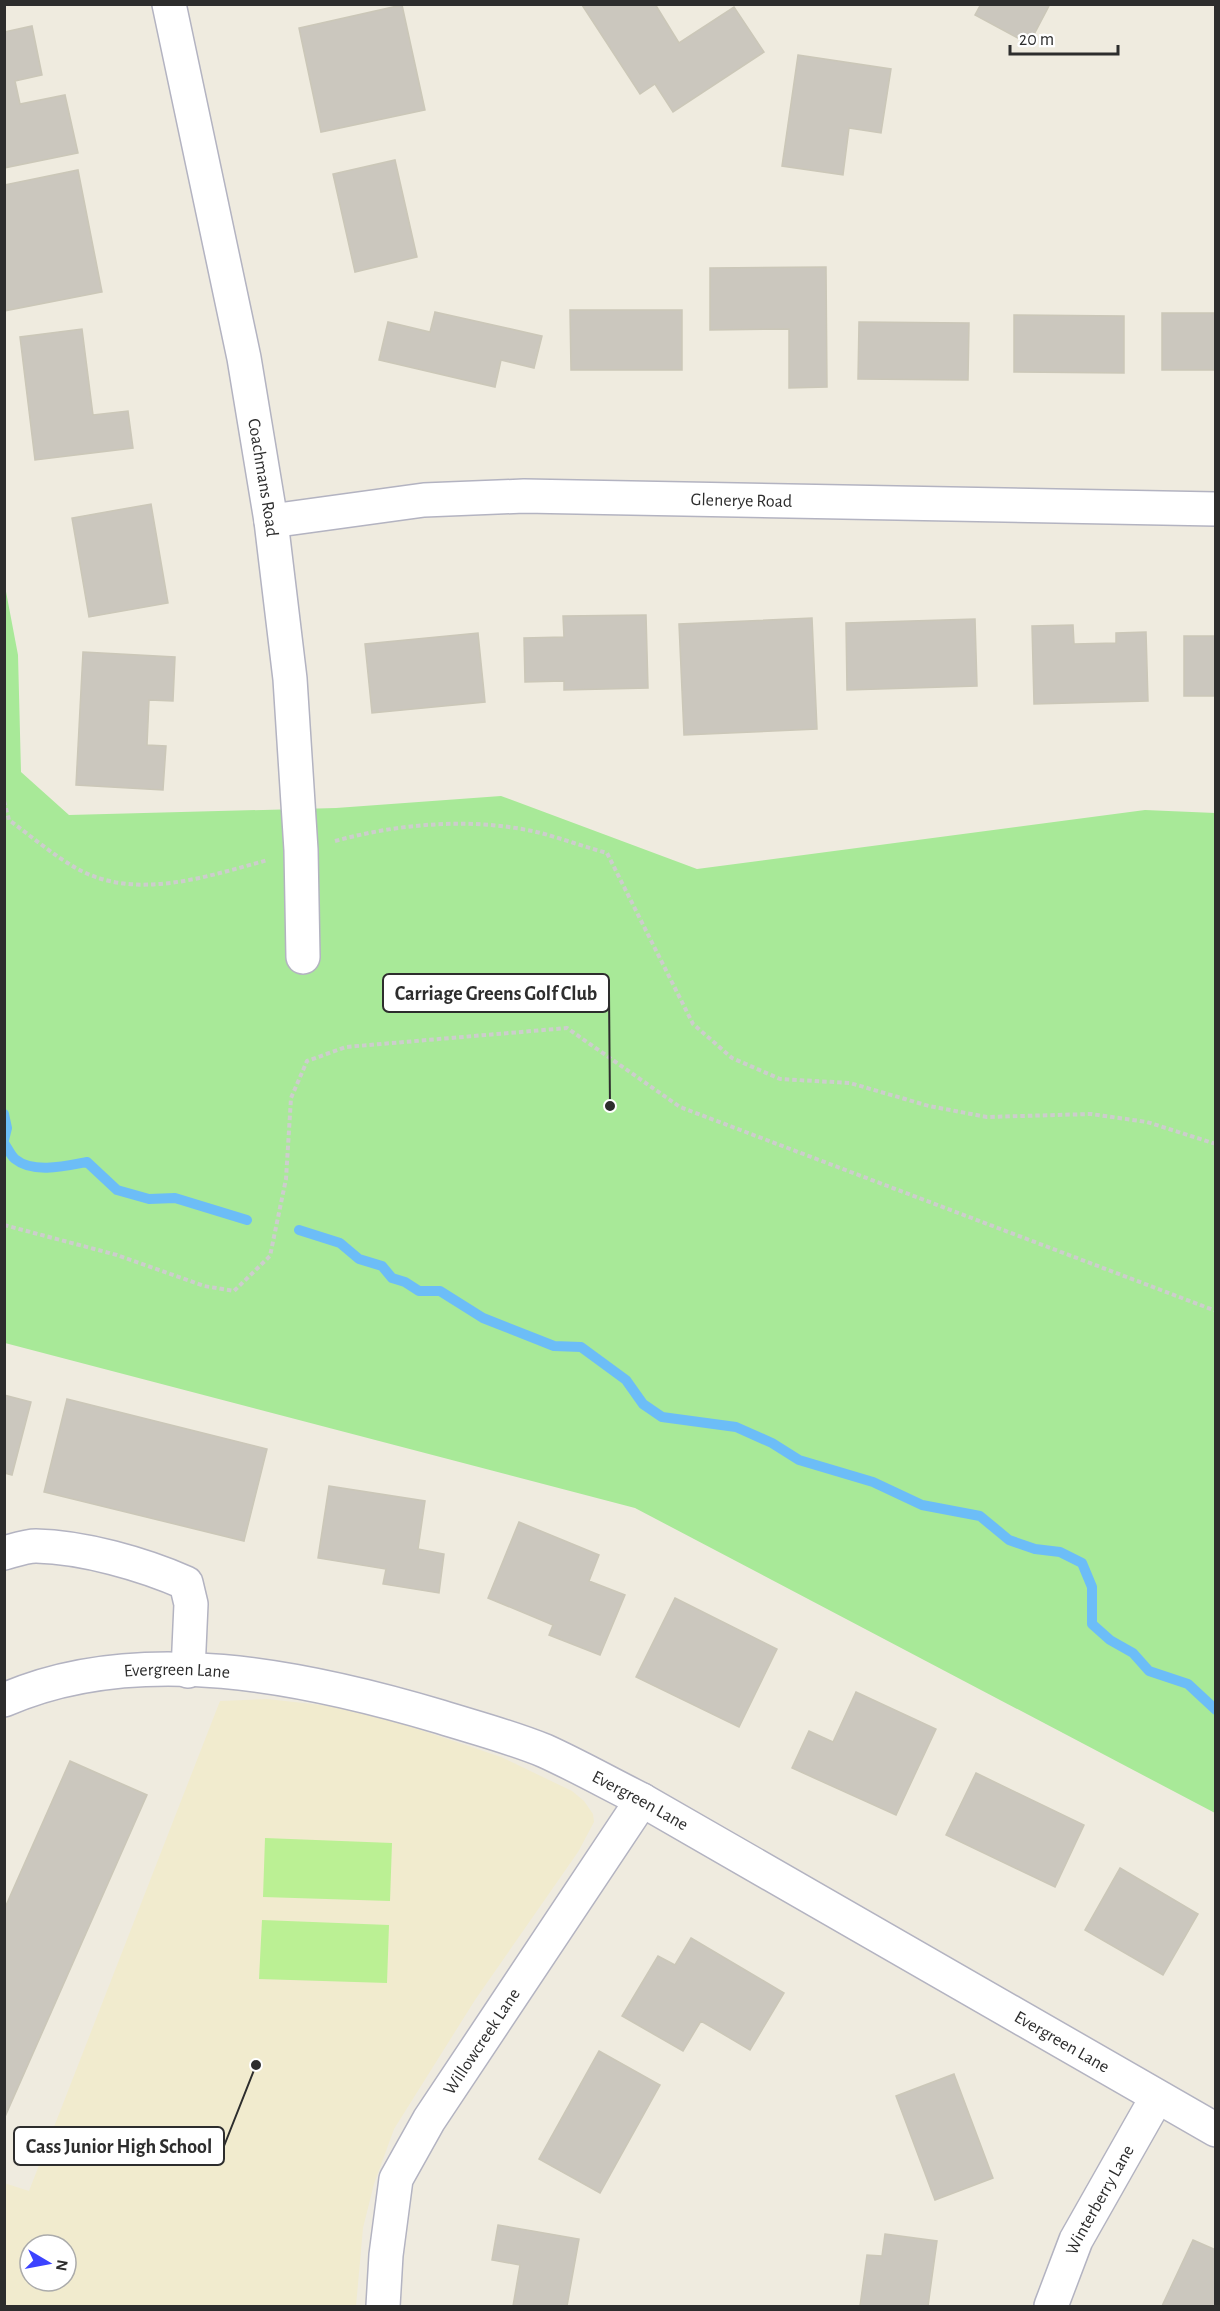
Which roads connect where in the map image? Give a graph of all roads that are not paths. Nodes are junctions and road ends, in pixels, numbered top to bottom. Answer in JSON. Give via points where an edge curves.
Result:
{"nodes":[{"id":1,"x":169,"y":4,"type":"edge"},
{"id":2,"x":1215,"y":508,"type":"edge"},
{"id":3,"x":271,"y":520,"type":"junction"},
{"id":4,"x":303,"y":957,"type":"dead end"},
{"id":5,"x":4,"y":1553,"type":"edge"},
{"id":6,"x":188,"y":1671,"type":"junction"},
{"id":7,"x":4,"y":1700,"type":"edge"},
{"id":8,"x":642,"y":1800,"type":"junction"},
{"id":9,"x":1157,"y":2097,"type":"junction"},
{"id":10,"x":1215,"y":2130,"type":"edge"},
{"id":11,"x":383,"y":2307,"type":"edge"},
{"id":12,"x":1050,"y":2307,"type":"edge"}],
"edges":[{"from":1,"to":3,"type":"street","name":"Coachmans Road","via":[[244,358]]},
{"from":2,"to":3,"type":"street","name":"Glenerye Road","via":[[524,496],[424,500]]},
{"from":3,"to":4,"type":"street","name":"Coachmans Road","via":[[290,679],[301,850]]},
{"from":5,"to":6,"type":"street","via":[[34,1546],[73,1549],[161,1572],[186,1583],[191,1604]]},
{"from":6,"to":7,"type":"street","name":"Evergreen Lane","via":[[130,1671],[75,1678]]},
{"from":6,"to":8,"type":"street","name":"Evergreen Lane","via":[[231,1671],[410,1708],[544,1751]]},
{"from":8,"to":9,"type":"street","name":"Evergreen Lane"},
{"from":8,"to":11,"type":"street","name":"Willowcreek Lane","via":[[429,2120],[396,2179]]},
{"from":9,"to":10,"type":"street","name":"Evergreen Lane"},
{"from":9,"to":12,"type":"street","name":"Winterberry Lane","via":[[1076,2241]]}]}
